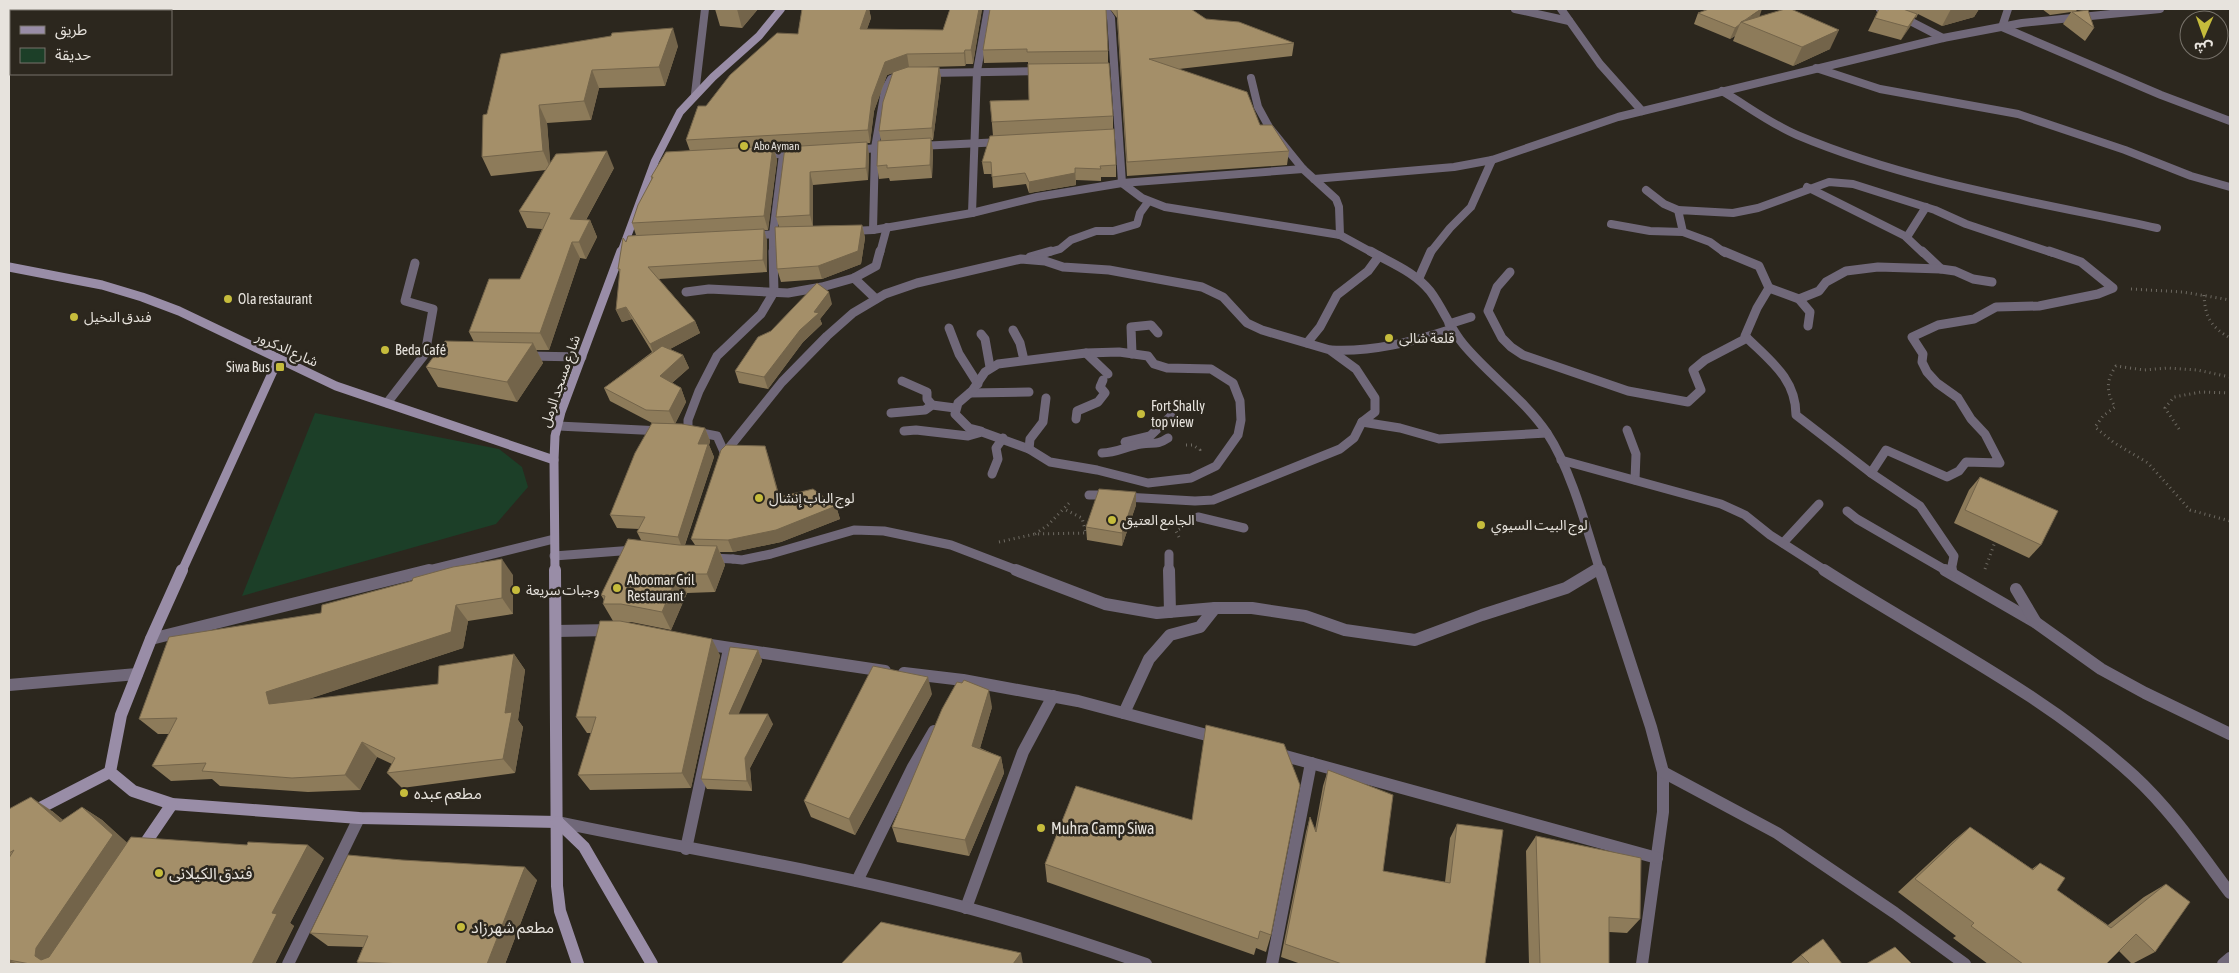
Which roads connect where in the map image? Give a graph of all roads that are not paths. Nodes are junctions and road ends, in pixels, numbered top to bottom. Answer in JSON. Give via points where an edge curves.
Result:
{"nodes":[{"id":1,"x":704,"y":9,"type":"edge"},
{"id":2,"x":781,"y":9,"type":"edge"},
{"id":3,"x":988,"y":9,"type":"edge"},
{"id":4,"x":1104,"y":9,"type":"edge"},
{"id":5,"x":1515,"y":9,"type":"edge"},
{"id":6,"x":1561,"y":9,"type":"edge"},
{"id":7,"x":1880,"y":9,"type":"edge"},
{"id":8,"x":2008,"y":9,"type":"edge"},
{"id":9,"x":2160,"y":9,"type":"edge"},
{"id":10,"x":1569,"y":21,"type":"junction"},
{"id":11,"x":2002,"y":27,"type":"junction"},
{"id":12,"x":1943,"y":38,"type":"junction"},
{"id":13,"x":1815,"y":68,"type":"junction"},
{"id":14,"x":1104,"y":70,"type":"edge"},
{"id":15,"x":1114,"y":70,"type":"junction"},
{"id":16,"x":977,"y":71,"type":"junction"},
{"id":17,"x":1046,"y":71,"type":"edge"},
{"id":18,"x":909,"y":73,"type":"edge"},
{"id":19,"x":918,"y":73,"type":"edge"},
{"id":20,"x":1251,"y":78,"type":"dead end"},
{"id":21,"x":1722,"y":91,"type":"junction"},
{"id":22,"x":695,"y":94,"type":"junction"},
{"id":23,"x":1642,"y":111,"type":"junction"},
{"id":24,"x":2230,"y":121,"type":"edge"},
{"id":25,"x":1118,"y":135,"type":"junction"},
{"id":26,"x":1108,"y":136,"type":"edge"},
{"id":27,"x":1012,"y":141,"type":"edge"},
{"id":28,"x":973,"y":143,"type":"junction"},
{"id":29,"x":914,"y":146,"type":"edge"},
{"id":30,"x":895,"y":147,"type":"edge"},
{"id":31,"x":875,"y":148,"type":"junction"},
{"id":32,"x":848,"y":150,"type":"edge"},
{"id":33,"x":802,"y":153,"type":"edge"},
{"id":34,"x":783,"y":154,"type":"junction"},
{"id":35,"x":754,"y":156,"type":"edge"},
{"id":36,"x":1492,"y":160,"type":"junction"},
{"id":37,"x":1302,"y":169,"type":"junction"},
{"id":38,"x":1314,"y":179,"type":"junction"},
{"id":39,"x":1122,"y":183,"type":"junction"},
{"id":40,"x":1807,"y":187,"type":"junction"},
{"id":41,"x":2230,"y":187,"type":"edge"},
{"id":42,"x":1646,"y":190,"type":"dead end"},
{"id":43,"x":1148,"y":202,"type":"junction"},
{"id":44,"x":1926,"y":207,"type":"junction"},
{"id":45,"x":1678,"y":210,"type":"junction"},
{"id":46,"x":972,"y":213,"type":"junction"},
{"id":47,"x":1612,"y":224,"type":"dead end"},
{"id":48,"x":887,"y":227,"type":"junction"},
{"id":49,"x":2157,"y":228,"type":"dead end"},
{"id":50,"x":873,"y":230,"type":"junction"},
{"id":51,"x":838,"y":232,"type":"edge"},
{"id":52,"x":1683,"y":232,"type":"junction"},
{"id":53,"x":801,"y":233,"type":"edge"},
{"id":54,"x":773,"y":234,"type":"junction"},
{"id":55,"x":1340,"y":235,"type":"junction"},
{"id":56,"x":743,"y":236,"type":"edge"},
{"id":57,"x":1906,"y":237,"type":"junction"},
{"id":58,"x":1379,"y":256,"type":"junction"},
{"id":59,"x":1022,"y":259,"type":"junction"},
{"id":60,"x":415,"y":263,"type":"dead end"},
{"id":61,"x":9,"y":267,"type":"edge"},
{"id":62,"x":1941,"y":269,"type":"junction"},
{"id":63,"x":1510,"y":272,"type":"dead end"},
{"id":64,"x":854,"y":278,"type":"junction"},
{"id":65,"x":1419,"y":278,"type":"junction"},
{"id":66,"x":1992,"y":282,"type":"dead end"},
{"id":67,"x":1769,"y":288,"type":"junction"},
{"id":68,"x":686,"y":292,"type":"dead end"},
{"id":69,"x":774,"y":292,"type":"junction"},
{"id":70,"x":1799,"y":298,"type":"junction"},
{"id":71,"x":876,"y":300,"type":"junction"},
{"id":72,"x":1471,"y":318,"type":"dead end"},
{"id":73,"x":1808,"y":326,"type":"dead end"},
{"id":74,"x":1451,"y":327,"type":"junction"},
{"id":75,"x":949,"y":328,"type":"dead end"},
{"id":76,"x":1012,"y":330,"type":"dead end"},
{"id":77,"x":1158,"y":332,"type":"dead end"},
{"id":78,"x":981,"y":334,"type":"dead end"},
{"id":79,"x":1747,"y":338,"type":"junction"},
{"id":80,"x":1308,"y":343,"type":"junction"},
{"id":81,"x":1330,"y":350,"type":"junction"},
{"id":82,"x":1086,"y":353,"type":"junction"},
{"id":83,"x":1132,"y":354,"type":"junction"},
{"id":84,"x":523,"y":356,"type":"edge"},
{"id":85,"x":582,"y":358,"type":"junction"},
{"id":86,"x":278,"y":360,"type":"junction"},
{"id":87,"x":1024,"y":360,"type":"junction"},
{"id":88,"x":990,"y":367,"type":"junction"},
{"id":89,"x":902,"y":381,"type":"dead end"},
{"id":90,"x":978,"y":384,"type":"junction"},
{"id":91,"x":1029,"y":392,"type":"dead end"},
{"id":92,"x":970,"y":394,"type":"junction"},
{"id":93,"x":1046,"y":398,"type":"dead end"},
{"id":94,"x":387,"y":403,"type":"junction"},
{"id":95,"x":932,"y":405,"type":"junction"},
{"id":96,"x":955,"y":408,"type":"junction"},
{"id":97,"x":891,"y":413,"type":"dead end"},
{"id":98,"x":1171,"y":416,"type":"dead end"},
{"id":99,"x":1076,"y":419,"type":"dead end"},
{"id":100,"x":1362,"y":422,"type":"junction"},
{"id":101,"x":558,"y":426,"type":"junction"},
{"id":102,"x":1627,"y":430,"type":"dead end"},
{"id":103,"x":679,"y":431,"type":"junction"},
{"id":104,"x":904,"y":431,"type":"dead end"},
{"id":105,"x":982,"y":432,"type":"junction"},
{"id":106,"x":1547,"y":433,"type":"junction"},
{"id":107,"x":1003,"y":438,"type":"junction"},
{"id":108,"x":1168,"y":438,"type":"road end"},
{"id":109,"x":1125,"y":442,"type":"dead end"},
{"id":110,"x":1029,"y":449,"type":"junction"},
{"id":111,"x":1102,"y":453,"type":"dead end"},
{"id":112,"x":725,"y":454,"type":"junction"},
{"id":113,"x":554,"y":460,"type":"junction"},
{"id":114,"x":1561,"y":460,"type":"junction"},
{"id":115,"x":718,"y":467,"type":"edge"},
{"id":116,"x":1871,"y":473,"type":"junction"},
{"id":117,"x":992,"y":474,"type":"dead end"},
{"id":118,"x":1635,"y":480,"type":"junction"},
{"id":119,"x":1089,"y":495,"type":"dead end"},
{"id":120,"x":1819,"y":504,"type":"dead end"},
{"id":121,"x":1847,"y":511,"type":"dead end"},
{"id":122,"x":1198,"y":517,"type":"dead end"},
{"id":123,"x":1244,"y":528,"type":"dead end"},
{"id":124,"x":554,"y":539,"type":"junction"},
{"id":125,"x":1783,"y":543,"type":"junction"},
{"id":126,"x":950,"y":544,"type":"junction"},
{"id":127,"x":964,"y":544,"type":"road end"},
{"id":128,"x":649,"y":552,"type":"edge"},
{"id":129,"x":1169,"y":554,"type":"dead end"},
{"id":130,"x":554,"y":556,"type":"junction"},
{"id":131,"x":697,"y":557,"type":"edge"},
{"id":132,"x":1598,"y":569,"type":"junction"},
{"id":133,"x":1951,"y":572,"type":"junction"},
{"id":134,"x":2016,"y":589,"type":"dead end"},
{"id":135,"x":1215,"y":608,"type":"junction"},
{"id":136,"x":1170,"y":612,"type":"junction"},
{"id":137,"x":2036,"y":622,"type":"junction"},
{"id":138,"x":621,"y":630,"type":"edge"},
{"id":139,"x":556,"y":631,"type":"junction"},
{"id":140,"x":151,"y":639,"type":"junction"},
{"id":141,"x":693,"y":642,"type":"edge"},
{"id":142,"x":729,"y":648,"type":"junction"},
{"id":143,"x":137,"y":674,"type":"junction"},
{"id":144,"x":9,"y":685,"type":"edge"},
{"id":145,"x":1053,"y":696,"type":"junction"},
{"id":146,"x":1124,"y":713,"type":"junction"},
{"id":147,"x":940,"y":720,"type":"edge"},
{"id":148,"x":2230,"y":734,"type":"edge"},
{"id":149,"x":1232,"y":742,"type":"edge"},
{"id":150,"x":1270,"y":752,"type":"edge"},
{"id":151,"x":1311,"y":763,"type":"junction"},
{"id":152,"x":110,"y":772,"type":"junction"},
{"id":153,"x":1663,"y":772,"type":"junction"},
{"id":154,"x":172,"y":804,"type":"junction"},
{"id":155,"x":359,"y":818,"type":"junction"},
{"id":156,"x":558,"y":822,"type":"junction"},
{"id":157,"x":9,"y":824,"type":"edge"},
{"id":158,"x":686,"y":848,"type":"junction"},
{"id":159,"x":1658,"y":858,"type":"junction"},
{"id":160,"x":134,"y":860,"type":"edge"},
{"id":161,"x":857,"y":881,"type":"junction"},
{"id":162,"x":2230,"y":892,"type":"edge"},
{"id":163,"x":966,"y":908,"type":"junction"},
{"id":164,"x":2230,"y":958,"type":"edge"},
{"id":165,"x":288,"y":964,"type":"edge"},
{"id":166,"x":578,"y":964,"type":"edge"},
{"id":167,"x":652,"y":964,"type":"edge"},
{"id":168,"x":1146,"y":964,"type":"edge"},
{"id":169,"x":1272,"y":964,"type":"edge"},
{"id":170,"x":1642,"y":964,"type":"edge"},
{"id":171,"x":1965,"y":964,"type":"edge"},
{"id":172,"x":2223,"y":964,"type":"edge"}],
"edges":[{"from":1,"to":22,"type":"street"},
{"from":2,"to":22,"type":"street","name":"شارع مسجد الرمل","via":[[759,36]]},
{"from":3,"to":16,"type":"street"},
{"from":4,"to":15,"type":"street","via":[[1111,18]]},
{"from":5,"to":10,"type":"street"},
{"from":6,"to":10,"type":"street"},
{"from":7,"to":12,"type":"street"},
{"from":8,"to":11,"type":"street"},
{"from":9,"to":11,"type":"street"},
{"from":10,"to":23,"type":"street","via":[[1600,64]]},
{"from":11,"to":12,"type":"street"},
{"from":11,"to":24,"type":"street"},
{"from":12,"to":13,"type":"street"},
{"from":13,"to":21,"type":"street"},
{"from":13,"to":41,"type":"street","via":[[1880,89],[2018,114]]},
{"from":14,"to":15,"type":"street"},
{"from":15,"to":25,"type":"street"},
{"from":16,"to":17,"type":"street"},
{"from":16,"to":19,"type":"street"},
{"from":16,"to":28,"type":"street"},
{"from":18,"to":31,"type":"street","via":[[887,83]]},
{"from":20,"to":37,"type":"street","via":[[1258,108]]},
{"from":21,"to":23,"type":"street"},
{"from":21,"to":49,"type":"street","via":[[1795,134],[1905,172]]},
{"from":22,"to":85,"type":"street","name":"شارع مسجد الرمل","via":[[680,112]]},
{"from":23,"to":36,"type":"street"},
{"from":25,"to":26,"type":"street"},
{"from":25,"to":39,"type":"street"},
{"from":27,"to":28,"type":"street"},
{"from":28,"to":29,"type":"street"},
{"from":28,"to":46,"type":"street"},
{"from":30,"to":31,"type":"street"},
{"from":31,"to":32,"type":"street"},
{"from":31,"to":50,"type":"street"},
{"from":33,"to":34,"type":"street"},
{"from":34,"to":35,"type":"street"},
{"from":34,"to":54,"type":"street"},
{"from":36,"to":38,"type":"street","via":[[1454,167]]},
{"from":36,"to":65,"type":"street","via":[[1471,207],[1430,253]]},
{"from":37,"to":38,"type":"street"},
{"from":37,"to":39,"type":"street"},
{"from":38,"to":55,"type":"street","via":[[1338,203]]},
{"from":39,"to":43,"type":"street"},
{"from":39,"to":46,"type":"street","via":[[1037,197]]},
{"from":40,"to":44,"type":"street","via":[[1829,182],[1853,184]]},
{"from":40,"to":45,"type":"street","via":[[1778,201],[1734,213]]},
{"from":40,"to":57,"type":"street"},
{"from":42,"to":45,"type":"street"},
{"from":43,"to":55,"type":"street"},
{"from":43,"to":59,"type":"street","via":[[1137,224],[1096,232],[1071,240],[1060,249]]},
{"from":44,"to":57,"type":"street"},
{"from":44,"to":116,"type":"street","via":[[1966,224],[2081,262],[2113,288],[2039,306],[1996,307],[1974,319],[1938,325],[1912,337],[1923,354],[1922,362],[1927,372],[1958,398],[1985,434],[2000,463],[1966,462],[1959,471],[1947,477],[1886,450]]},
{"from":45,"to":52,"type":"street"},
{"from":46,"to":48,"type":"street"},
{"from":47,"to":52,"type":"street","via":[[1650,231]]},
{"from":48,"to":50,"type":"street"},
{"from":48,"to":64,"type":"street","via":[[876,266]]},
{"from":50,"to":51,"type":"street"},
{"from":52,"to":67,"type":"street","via":[[1710,242],[1728,255],[1759,266]]},
{"from":53,"to":54,"type":"street"},
{"from":54,"to":56,"type":"street"},
{"from":54,"to":69,"type":"street"},
{"from":55,"to":58,"type":"street"},
{"from":57,"to":62,"type":"street"},
{"from":58,"to":65,"type":"street"},
{"from":58,"to":80,"type":"street","via":[[1368,270],[1337,295]]},
{"from":59,"to":71,"type":"street","via":[[917,283]]},
{"from":59,"to":80,"type":"street","via":[[1063,267],[1109,270],[1202,287],[1223,297],[1247,323]]},
{"from":60,"to":94,"type":"street","via":[[405,301],[433,309],[430,354]]},
{"from":61,"to":86,"type":"street","name":"شارع الدكرور","via":[[142,296]]},
{"from":62,"to":66,"type":"street"},
{"from":62,"to":70,"type":"street","via":[[1878,267],[1846,272],[1826,282],[1819,291]]},
{"from":63,"to":79,"type":"street","via":[[1497,287],[1488,311],[1504,340],[1515,350],[1534,359],[1627,391],[1688,402],[1701,390],[1693,370],[1700,362],[1736,347]]},
{"from":64,"to":69,"type":"street","via":[[788,293]]},
{"from":64,"to":71,"type":"street"},
{"from":65,"to":74,"type":"street"},
{"from":67,"to":70,"type":"street"},
{"from":67,"to":79,"type":"street","via":[[1757,308],[1745,336]]},
{"from":68,"to":69,"type":"street","via":[[709,289]]},
{"from":69,"to":103,"type":"street","via":[[761,314],[717,356],[688,420]]},
{"from":70,"to":73,"type":"street","via":[[1810,312]]},
{"from":71,"to":112,"type":"street","via":[[853,313],[827,336],[782,382]]},
{"from":72,"to":74,"type":"street"},
{"from":74,"to":81,"type":"street","via":[[1383,349]]},
{"from":74,"to":106,"type":"street","via":[[1470,352],[1511,391]]},
{"from":75,"to":90,"type":"street","via":[[959,354]]},
{"from":76,"to":87,"type":"street","via":[[1020,343]]},
{"from":77,"to":83,"type":"street","via":[[1152,325],[1131,327]]},
{"from":78,"to":88,"type":"street","via":[[985,339]]},
{"from":79,"to":116,"type":"street","via":[[1788,380],[1796,403],[1796,414]]},
{"from":80,"to":81,"type":"street"},
{"from":81,"to":100,"type":"street","via":[[1356,369],[1375,398],[1375,412]]},
{"from":82,"to":83,"type":"street"},
{"from":82,"to":87,"type":"street"},
{"from":82,"to":99,"type":"street","via":[[1106,377],[1100,387],[1105,394],[1098,402],[1077,411]]},
{"from":83,"to":110,"type":"street","via":[[1148,356],[1154,364],[1167,368],[1211,369],[1233,382],[1240,402],[1238,435],[1216,466],[1191,478],[1148,483],[1050,462]]},
{"from":84,"to":85,"type":"street"},
{"from":85,"to":101,"type":"street","name":"شارع مسجد الرمل"},
{"from":86,"to":94,"type":"street","name":"شارع الدكرور","via":[[336,386]]},
{"from":86,"to":140,"type":"street"},
{"from":87,"to":88,"type":"street","via":[[1003,361]]},
{"from":88,"to":90,"type":"street"},
{"from":89,"to":95,"type":"street","via":[[927,392],[927,399]]},
{"from":90,"to":92,"type":"street"},
{"from":91,"to":92,"type":"street"},
{"from":92,"to":96,"type":"street"},
{"from":93,"to":110,"type":"street","via":[[1044,422],[1030,439]]},
{"from":94,"to":113,"type":"street","name":"شارع الدكرور"},
{"from":95,"to":96,"type":"street"},
{"from":95,"to":97,"type":"street","via":[[925,410]]},
{"from":96,"to":105,"type":"street","via":[[955,414],[965,425]]},
{"from":98,"to":109,"type":"street","via":[[1150,436]]},
{"from":100,"to":106,"type":"street","via":[[1438,439]]},
{"from":100,"to":119,"type":"street","via":[[1354,438],[1340,448],[1213,500]]},
{"from":101,"to":103,"type":"street"},
{"from":101,"to":113,"type":"street","name":"شارع مسجد الرمل"},
{"from":102,"to":118,"type":"street","via":[[1638,462]]},
{"from":103,"to":112,"type":"street","via":[[717,436]]},
{"from":104,"to":105,"type":"street","via":[[968,436]]},
{"from":105,"to":107,"type":"street"},
{"from":106,"to":114,"type":"street"},
{"from":107,"to":110,"type":"street"},
{"from":107,"to":117,"type":"street","via":[[996,448],[998,459]]},
{"from":108,"to":111,"type":"street","via":[[1152,446],[1140,444],[1116,454]]},
{"from":112,"to":115,"type":"street"},
{"from":113,"to":124,"type":"street","name":"شارع مسجد الرمل"},
{"from":114,"to":118,"type":"street"},
{"from":114,"to":132,"type":"street"},
{"from":116,"to":133,"type":"street","via":[[1920,506],[1954,556]]},
{"from":118,"to":125,"type":"street","via":[[1721,504],[1744,515]]},
{"from":120,"to":125,"type":"street"},
{"from":121,"to":133,"type":"street"},
{"from":122,"to":123,"type":"street"},
{"from":124,"to":130,"type":"street","name":"شارع مسجد الرمل"},
{"from":124,"to":140,"type":"street"},
{"from":125,"to":162,"type":"street","via":[[2072,725],[2134,776],[2172,816]]},
{"from":126,"to":127,"type":"street"},
{"from":126,"to":131,"type":"street","via":[[884,531],[854,530],[742,560]]},
{"from":126,"to":136,"type":"street","via":[[1105,604],[1157,613]]},
{"from":128,"to":130,"type":"street","via":[[630,550]]},
{"from":129,"to":136,"type":"street"},
{"from":130,"to":139,"type":"street","name":"شارع مسجد الرمل"},
{"from":132,"to":135,"type":"street","via":[[1566,588],[1416,640],[1345,630],[1304,616],[1252,608]]},
{"from":132,"to":153,"type":"street"},
{"from":133,"to":137,"type":"street"},
{"from":134,"to":137,"type":"street"},
{"from":135,"to":136,"type":"street"},
{"from":135,"to":146,"type":"street","via":[[1200,627],[1170,635],[1148,659]]},
{"from":137,"to":148,"type":"street","via":[[2101,669]]},
{"from":138,"to":139,"type":"street"},
{"from":139,"to":156,"type":"street","name":"شارع مسجد الرمل"},
{"from":140,"to":143,"type":"street"},
{"from":141,"to":142,"type":"street"},
{"from":142,"to":145,"type":"street"},
{"from":142,"to":158,"type":"street"},
{"from":143,"to":144,"type":"street"},
{"from":143,"to":152,"type":"street","via":[[121,715]]},
{"from":145,"to":146,"type":"street"},
{"from":145,"to":163,"type":"street","via":[[1023,752]]},
{"from":146,"to":149,"type":"street"},
{"from":147,"to":161,"type":"street"},
{"from":150,"to":151,"type":"street"},
{"from":151,"to":159,"type":"street"},
{"from":151,"to":169,"type":"street"},
{"from":152,"to":154,"type":"street","via":[[133,791]]},
{"from":152,"to":157,"type":"street"},
{"from":153,"to":159,"type":"street"},
{"from":153,"to":171,"type":"street","via":[[1777,834]]},
{"from":154,"to":155,"type":"street"},
{"from":154,"to":160,"type":"street"},
{"from":155,"to":156,"type":"street"},
{"from":155,"to":165,"type":"street"},
{"from":156,"to":158,"type":"street"},
{"from":156,"to":166,"type":"street","name":"شارع مسجد الرمل","via":[[560,911]]},
{"from":156,"to":167,"type":"street","via":[[584,847]]},
{"from":158,"to":161,"type":"street"},
{"from":159,"to":170,"type":"street"},
{"from":161,"to":163,"type":"street"},
{"from":163,"to":168,"type":"street","via":[[1064,935]]},
{"from":164,"to":172,"type":"street"}]}
